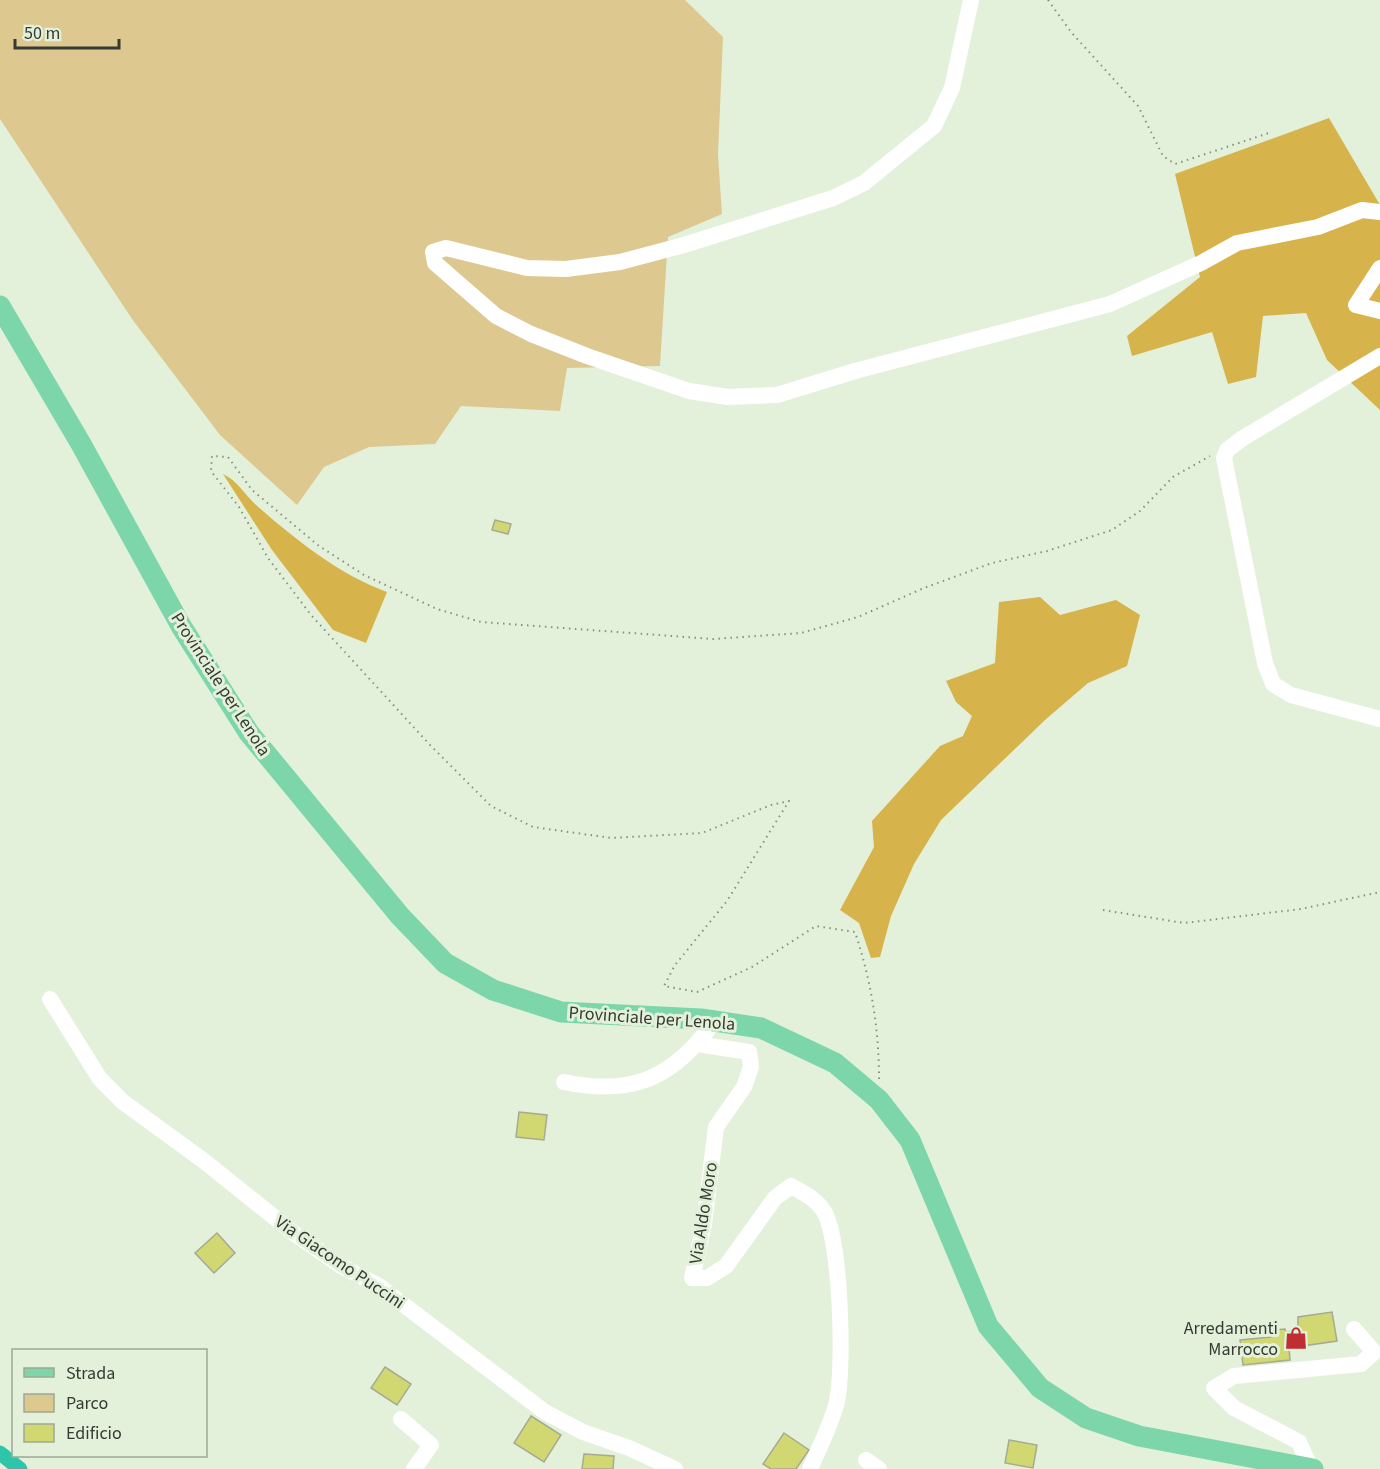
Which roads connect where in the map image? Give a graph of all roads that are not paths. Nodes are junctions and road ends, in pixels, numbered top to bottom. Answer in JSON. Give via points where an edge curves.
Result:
{"nodes":[{"id":1,"x":971,"y":0,"type":"edge"},
{"id":2,"x":1380,"y":212,"type":"edge"},
{"id":3,"x":1380,"y":268,"type":"edge"},
{"id":4,"x":0,"y":306,"type":"edge"},
{"id":5,"x":1380,"y":311,"type":"edge"},
{"id":6,"x":1380,"y":356,"type":"edge"},
{"id":7,"x":1380,"y":719,"type":"edge"},
{"id":8,"x":50,"y":999,"type":"dead end"},
{"id":9,"x":701,"y":1019,"type":"junction"},
{"id":10,"x":697,"y":1044,"type":"junction"},
{"id":11,"x":564,"y":1082,"type":"dead end"},
{"id":12,"x":1354,"y":1329,"type":"dead end"},
{"id":13,"x":401,"y":1419,"type":"dead end"},
{"id":14,"x":414,"y":1469,"type":"edge"},
{"id":15,"x":675,"y":1469,"type":"edge"},
{"id":16,"x":810,"y":1469,"type":"edge"},
{"id":17,"x":1312,"y":1469,"type":"edge"}],
"edges":[{"from":1,"to":2,"type":"street","via":[[952,88],[934,126],[854,188],[750,226],[620,261],[566,269],[527,268],[446,248],[433,252],[435,263],[496,316],[587,356],[689,390],[728,397],[777,395],[1110,304],[1237,243],[1318,227],[1362,210]]},
{"from":3,"to":5,"type":"street","via":[[1356,305]]},
{"from":4,"to":9,"type":"main road","name":"Provinciale per Lenola","via":[[181,626],[249,733],[400,916],[445,963],[493,990],[561,1012]]},
{"from":6,"to":7,"type":"street","via":[[1227,450],[1224,458],[1265,663],[1273,684],[1291,695]]},
{"from":8,"to":15,"type":"street","name":"Via Giacomo Puccini","via":[[100,1079],[123,1102],[252,1201],[341,1266],[379,1286],[545,1412],[583,1432]]},
{"from":9,"to":10,"type":"street","via":[[707,1031]]},
{"from":9,"to":17,"type":"main road","name":"Provinciale per Lenola","via":[[761,1028],[835,1063],[879,1100],[910,1140],[988,1326],[1040,1388],[1086,1418],[1139,1436]]},
{"from":10,"to":11,"type":"street","via":[[646,1082],[613,1088]]},
{"from":10,"to":16,"type":"street","name":"Via Aldo Moro","via":[[749,1052],[751,1068],[744,1087],[716,1127],[693,1278],[708,1278],[726,1266],[775,1198],[790,1186],[809,1196],[824,1212],[831,1234],[837,1273],[840,1383],[836,1406]]},
{"from":12,"to":17,"type":"street","via":[[1374,1353],[1360,1364],[1234,1376],[1214,1388],[1234,1408],[1299,1442]]},
{"from":13,"to":14,"type":"street","via":[[431,1445]]}]}
